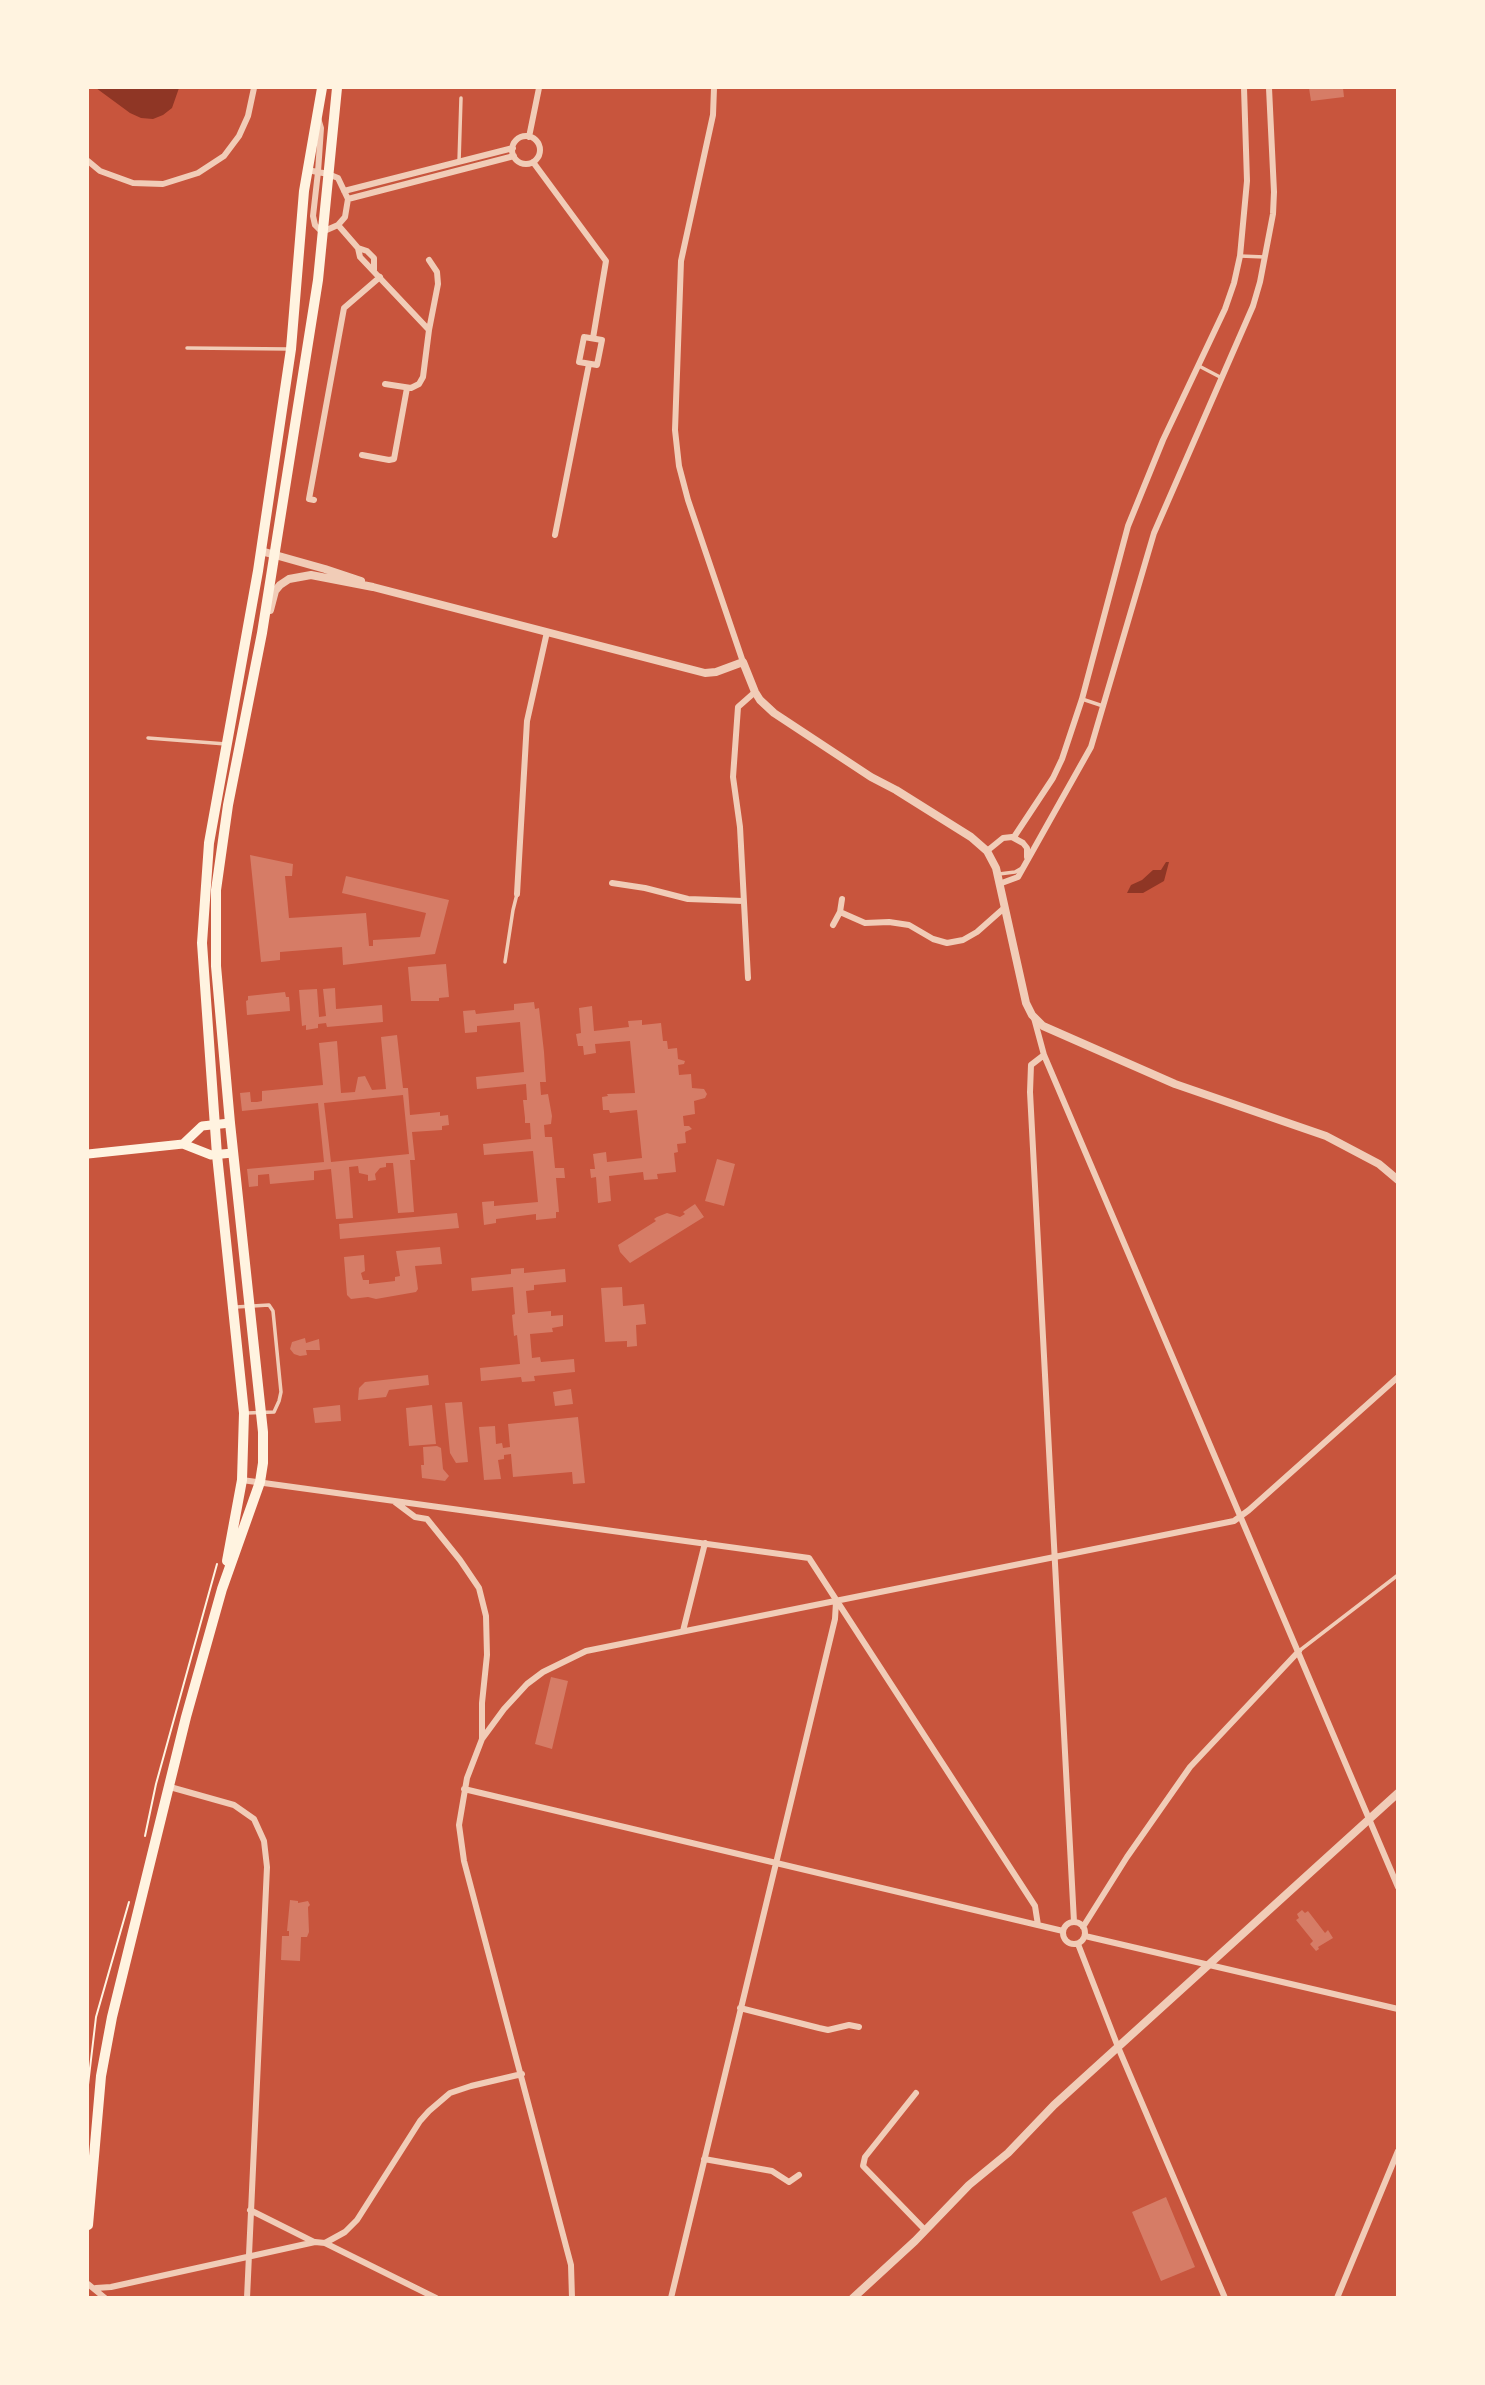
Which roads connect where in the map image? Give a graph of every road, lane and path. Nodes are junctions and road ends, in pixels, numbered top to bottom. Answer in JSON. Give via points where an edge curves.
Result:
{"nodes":[{"id":1,"x":254,"y":88,"type":"edge"},
{"id":2,"x":322,"y":88,"type":"edge"},
{"id":3,"x":337,"y":88,"type":"edge"},
{"id":4,"x":539,"y":88,"type":"edge"},
{"id":5,"x":714,"y":88,"type":"edge"},
{"id":6,"x":1244,"y":88,"type":"edge"},
{"id":7,"x":1269,"y":88,"type":"edge"},
{"id":8,"x":461,"y":98,"type":"dead end"},
{"id":9,"x":316,"y":113,"type":"junction"},
{"id":10,"x":529,"y":137,"type":"junction"},
{"id":11,"x":513,"y":152,"type":"junction"},
{"id":12,"x":88,"y":161,"type":"edge"},
{"id":13,"x":533,"y":162,"type":"junction"},
{"id":14,"x":459,"y":165,"type":"junction"},
{"id":15,"x":307,"y":170,"type":"junction"},
{"id":16,"x":323,"y":173,"type":"junction"},
{"id":17,"x":344,"y":191,"type":"junction"},
{"id":18,"x":348,"y":199,"type":"junction"},
{"id":19,"x":338,"y":225,"type":"junction"},
{"id":20,"x":323,"y":232,"type":"junction"},
{"id":21,"x":1240,"y":256,"type":"junction"},
{"id":22,"x":1265,"y":257,"type":"junction"},
{"id":23,"x":429,"y":261,"type":"dead end"},
{"id":24,"x":380,"y":277,"type":"junction"},
{"id":25,"x":429,"y":330,"type":"junction"},
{"id":26,"x":593,"y":338,"type":"junction"},
{"id":27,"x":187,"y":348,"type":"dead end"},
{"id":28,"x":291,"y":349,"type":"junction"},
{"id":29,"x":589,"y":364,"type":"junction"},
{"id":30,"x":1197,"y":365,"type":"junction"},
{"id":31,"x":1221,"y":377,"type":"junction"},
{"id":32,"x":385,"y":384,"type":"dead end"},
{"id":33,"x":407,"y":388,"type":"junction"},
{"id":34,"x":362,"y":455,"type":"dead end"},
{"id":35,"x":314,"y":500,"type":"dead end"},
{"id":36,"x":555,"y":536,"type":"dead end"},
{"id":37,"x":261,"y":551,"type":"junction"},
{"id":38,"x":274,"y":553,"type":"junction"},
{"id":39,"x":258,"y":571,"type":"junction"},
{"id":40,"x":289,"y":579,"type":"junction"},
{"id":41,"x":270,"y":583,"type":"junction"},
{"id":42,"x":373,"y":587,"type":"junction"},
{"id":43,"x":547,"y":632,"type":"junction"},
{"id":44,"x":262,"y":633,"type":"junction"},
{"id":45,"x":743,"y":662,"type":"junction"},
{"id":46,"x":755,"y":692,"type":"junction"},
{"id":47,"x":1082,"y":699,"type":"junction"},
{"id":48,"x":1103,"y":706,"type":"junction"},
{"id":49,"x":148,"y":738,"type":"dead end"},
{"id":50,"x":228,"y":744,"type":"junction"},
{"id":51,"x":1014,"y":837,"type":"junction"},
{"id":52,"x":986,"y":851,"type":"junction"},
{"id":53,"x":1025,"y":864,"type":"junction"},
{"id":54,"x":997,"y":874,"type":"junction"},
{"id":55,"x":611,"y":883,"type":"dead end"},
{"id":56,"x":999,"y":884,"type":"junction"},
{"id":57,"x":517,"y":894,"type":"joint"},
{"id":58,"x":842,"y":899,"type":"dead end"},
{"id":59,"x":743,"y":901,"type":"junction"},
{"id":60,"x":1003,"y":909,"type":"junction"},
{"id":61,"x":840,"y":912,"type":"junction"},
{"id":62,"x":833,"y":925,"type":"dead end"},
{"id":63,"x":505,"y":962,"type":"dead end"},
{"id":64,"x":748,"y":978,"type":"dead end"},
{"id":65,"x":1033,"y":1016,"type":"junction"},
{"id":66,"x":1044,"y":1055,"type":"junction"},
{"id":67,"x":230,"y":1122,"type":"junction"},
{"id":68,"x":215,"y":1123,"type":"junction"},
{"id":69,"x":196,"y":1134,"type":"junction"},
{"id":70,"x":183,"y":1144,"type":"junction"},
{"id":71,"x":199,"y":1151,"type":"junction"},
{"id":72,"x":233,"y":1153,"type":"junction"},
{"id":73,"x":88,"y":1154,"type":"edge"},
{"id":74,"x":217,"y":1154,"type":"junction"},
{"id":75,"x":1398,"y":1181,"type":"edge"},
{"id":76,"x":250,"y":1306,"type":"junction"},
{"id":77,"x":234,"y":1307,"type":"junction"},
{"id":78,"x":1398,"y":1377,"type":"edge"},
{"id":79,"x":244,"y":1413,"type":"junction"},
{"id":80,"x":261,"y":1413,"type":"junction"},
{"id":81,"x":242,"y":1480,"type":"junction"},
{"id":82,"x":260,"y":1482,"type":"junction"},
{"id":83,"x":394,"y":1502,"type":"junction"},
{"id":84,"x":431,"y":1505,"type":"junction"},
{"id":85,"x":1240,"y":1516,"type":"junction"},
{"id":86,"x":427,"y":1519,"type":"junction"},
{"id":87,"x":705,"y":1543,"type":"junction"},
{"id":88,"x":219,"y":1553,"type":"dead end"},
{"id":89,"x":1055,"y":1558,"type":"junction"},
{"id":90,"x":1398,"y":1575,"type":"edge"},
{"id":91,"x":222,"y":1589,"type":"junction"},
{"id":92,"x":836,"y":1601,"type":"junction"},
{"id":93,"x":683,"y":1631,"type":"junction"},
{"id":94,"x":1299,"y":1651,"type":"junction"},
{"id":95,"x":482,"y":1739,"type":"junction"},
{"id":96,"x":170,"y":1787,"type":"junction"},
{"id":97,"x":464,"y":1789,"type":"junction"},
{"id":98,"x":1398,"y":1793,"type":"edge"},
{"id":99,"x":1369,"y":1820,"type":"junction"},
{"id":100,"x":144,"y":1840,"type":"dead end"},
{"id":101,"x":775,"y":1863,"type":"junction"},
{"id":102,"x":1398,"y":1887,"type":"edge"},
{"id":103,"x":132,"y":1891,"type":"dead end"},
{"id":104,"x":1074,"y":1922,"type":"junction"},
{"id":105,"x":1038,"y":1925,"type":"junction"},
{"id":106,"x":1083,"y":1927,"type":"junction"},
{"id":107,"x":1063,"y":1931,"type":"junction"},
{"id":108,"x":1085,"y":1936,"type":"junction"},
{"id":109,"x":1078,"y":1944,"type":"junction"},
{"id":110,"x":1208,"y":1965,"type":"junction"},
{"id":111,"x":740,"y":2008,"type":"junction"},
{"id":112,"x":1398,"y":2008,"type":"edge"},
{"id":113,"x":859,"y":2027,"type":"dead end"},
{"id":114,"x":1118,"y":2047,"type":"junction"},
{"id":115,"x":522,"y":2074,"type":"junction"},
{"id":116,"x":88,"y":2085,"type":"edge"},
{"id":117,"x":916,"y":2092,"type":"dead end"},
{"id":118,"x":1398,"y":2151,"type":"edge"},
{"id":119,"x":704,"y":2159,"type":"junction"},
{"id":120,"x":799,"y":2175,"type":"dead end"},
{"id":121,"x":250,"y":2210,"type":"junction"},
{"id":122,"x":88,"y":2225,"type":"edge"},
{"id":123,"x":925,"y":2230,"type":"junction"},
{"id":124,"x":315,"y":2242,"type":"junction"},
{"id":125,"x":325,"y":2243,"type":"junction"},
{"id":126,"x":249,"y":2258,"type":"junction"},
{"id":127,"x":88,"y":2284,"type":"edge"},
{"id":128,"x":96,"y":2288,"type":"junction"},
{"id":129,"x":106,"y":2298,"type":"edge"},
{"id":130,"x":247,"y":2298,"type":"edge"},
{"id":131,"x":436,"y":2298,"type":"edge"},
{"id":132,"x":572,"y":2298,"type":"edge"},
{"id":133,"x":671,"y":2298,"type":"edge"},
{"id":134,"x":853,"y":2298,"type":"edge"},
{"id":135,"x":1225,"y":2298,"type":"edge"},
{"id":136,"x":1337,"y":2298,"type":"edge"}],
"edges":[{"from":1,"to":12,"type":"street","via":[[239,136],[224,156],[198,173],[163,184],[133,183],[100,171]]},
{"from":2,"to":9,"type":"main road"},
{"from":3,"to":16,"type":"main road"},
{"from":4,"to":10,"type":"street"},
{"from":5,"to":45,"type":"street","via":[[713,116],[681,261],[674,410],[676,449],[688,500]]},
{"from":6,"to":21,"type":"street","via":[[1247,181]]},
{"from":7,"to":22,"type":"street","via":[[1274,192]]},
{"from":8,"to":14,"type":"lane"},
{"from":9,"to":15,"type":"main road"},
{"from":9,"to":16,"type":"street"},
{"from":10,"to":11,"type":"street","via":[[519,139]]},
{"from":10,"to":13,"type":"street","via":[[539,146]]},
{"from":11,"to":13,"type":"street","via":[[520,162]]},
{"from":11,"to":14,"type":"street"},
{"from":13,"to":26,"type":"street","via":[[606,261]]},
{"from":14,"to":17,"type":"street"},
{"from":14,"to":18,"type":"street"},
{"from":15,"to":16,"type":"street"},
{"from":15,"to":28,"type":"main road"},
{"from":16,"to":17,"type":"street","via":[[338,178]]},
{"from":16,"to":20,"type":"main road"},
{"from":17,"to":18,"type":"street"},
{"from":18,"to":19,"type":"street","via":[[345,217]]},
{"from":19,"to":20,"type":"street"},
{"from":19,"to":24,"type":"street"},
{"from":20,"to":38,"type":"main road"},
{"from":21,"to":22,"type":"lane"},
{"from":21,"to":30,"type":"street","via":[[1225,309]]},
{"from":22,"to":31,"type":"street","via":[[1253,306]]},
{"from":23,"to":25,"type":"street","via":[[438,284]]},
{"from":24,"to":25,"type":"street"},
{"from":24,"to":35,"type":"street","via":[[345,308],[309,499]]},
{"from":25,"to":33,"type":"street","via":[[423,377],[419,384]]},
{"from":26,"to":29,"type":"street","via":[[602,340],[597,365]]},
{"from":26,"to":29,"type":"street","via":[[584,337],[579,362]]},
{"from":27,"to":28,"type":"lane"},
{"from":28,"to":37,"type":"main road"},
{"from":29,"to":36,"type":"street"},
{"from":30,"to":31,"type":"lane"},
{"from":30,"to":47,"type":"street","via":[[1128,526]]},
{"from":31,"to":48,"type":"street","via":[[1154,533]]},
{"from":32,"to":33,"type":"street"},
{"from":33,"to":34,"type":"street","via":[[394,459]]},
{"from":37,"to":38,"type":"street"},
{"from":37,"to":39,"type":"main road"},
{"from":38,"to":41,"type":"main road"},
{"from":38,"to":42,"type":"street"},
{"from":39,"to":41,"type":"street"},
{"from":39,"to":50,"type":"main road"},
{"from":40,"to":41,"type":"street"},
{"from":40,"to":42,"type":"street","via":[[311,575]]},
{"from":40,"to":44,"type":"street","via":[[275,591]]},
{"from":41,"to":44,"type":"main road"},
{"from":42,"to":43,"type":"street"},
{"from":43,"to":45,"type":"street","via":[[705,673]]},
{"from":43,"to":57,"type":"street","via":[[527,721]]},
{"from":44,"to":67,"type":"main road","via":[[226,818],[215,909]]},
{"from":45,"to":46,"type":"street"},
{"from":46,"to":52,"type":"street","via":[[774,713],[971,837]]},
{"from":46,"to":59,"type":"street","via":[[738,707],[733,768]]},
{"from":47,"to":48,"type":"lane"},
{"from":47,"to":51,"type":"street","via":[[1058,768]]},
{"from":48,"to":53,"type":"street","via":[[1091,747]]},
{"from":49,"to":50,"type":"lane"},
{"from":50,"to":68,"type":"main road","via":[[209,843],[202,943]]},
{"from":51,"to":52,"type":"street","via":[[1003,838]]},
{"from":51,"to":53,"type":"street","via":[[1027,849]]},
{"from":52,"to":54,"type":"street"},
{"from":53,"to":54,"type":"lane","via":[[1015,872]]},
{"from":53,"to":56,"type":"street","via":[[1018,877]]},
{"from":54,"to":56,"type":"street"},
{"from":55,"to":59,"type":"street","via":[[688,899]]},
{"from":56,"to":60,"type":"street"},
{"from":57,"to":63,"type":"lane"},
{"from":58,"to":61,"type":"street"},
{"from":59,"to":64,"type":"street"},
{"from":60,"to":61,"type":"street","via":[[977,932],[947,943],[909,925],[864,923]]},
{"from":60,"to":65,"type":"street"},
{"from":61,"to":62,"type":"street"},
{"from":65,"to":66,"type":"street"},
{"from":65,"to":75,"type":"street","via":[[1050,1029],[1175,1084],[1326,1136],[1379,1164]]},
{"from":66,"to":85,"type":"street"},
{"from":66,"to":89,"type":"street","via":[[1031,1065],[1030,1078]]},
{"from":67,"to":68,"type":"main road"},
{"from":67,"to":72,"type":"main road"},
{"from":68,"to":69,"type":"main road","via":[[202,1126]]},
{"from":68,"to":74,"type":"main road"},
{"from":69,"to":70,"type":"main road"},
{"from":69,"to":71,"type":"main road"},
{"from":70,"to":71,"type":"main road"},
{"from":70,"to":73,"type":"main road"},
{"from":71,"to":74,"type":"main road"},
{"from":72,"to":74,"type":"main road"},
{"from":72,"to":76,"type":"main road"},
{"from":74,"to":77,"type":"main road"},
{"from":76,"to":77,"type":"lane"},
{"from":76,"to":80,"type":"main road"},
{"from":76,"to":80,"type":"lane","via":[[269,1305],[273,1311],[281,1392],[274,1412]]},
{"from":77,"to":79,"type":"main road"},
{"from":78,"to":85,"type":"street"},
{"from":79,"to":80,"type":"lane"},
{"from":79,"to":81,"type":"main road"},
{"from":80,"to":82,"type":"main road"},
{"from":81,"to":82,"type":"street"},
{"from":81,"to":91,"type":"main road"},
{"from":82,"to":83,"type":"street"},
{"from":82,"to":91,"type":"main road"},
{"from":83,"to":84,"type":"street"},
{"from":83,"to":86,"type":"street","via":[[415,1517]]},
{"from":84,"to":86,"type":"street"},
{"from":84,"to":87,"type":"street"},
{"from":85,"to":89,"type":"street","via":[[1234,1521]]},
{"from":85,"to":94,"type":"street"},
{"from":86,"to":95,"type":"street","via":[[479,1588],[486,1616]]},
{"from":87,"to":92,"type":"street","via":[[809,1558]]},
{"from":87,"to":93,"type":"street"},
{"from":88,"to":100,"type":"path"},
{"from":89,"to":92,"type":"street"},
{"from":89,"to":104,"type":"street"},
{"from":90,"to":94,"type":"lane"},
{"from":91,"to":96,"type":"main road"},
{"from":92,"to":93,"type":"street"},
{"from":92,"to":101,"type":"street"},
{"from":92,"to":105,"type":"street","via":[[1035,1906]]},
{"from":93,"to":95,"type":"street","via":[[586,1651],[566,1660],[527,1684]]},
{"from":94,"to":99,"type":"street"},
{"from":94,"to":106,"type":"street","via":[[1190,1767]]},
{"from":95,"to":97,"type":"street"},
{"from":96,"to":121,"type":"street","via":[[234,1805],[254,1819],[264,1841],[267,1867]]},
{"from":96,"to":122,"type":"main road","via":[[111,2022]]},
{"from":97,"to":101,"type":"street"},
{"from":97,"to":115,"type":"street","via":[[459,1825],[464,1861]]},
{"from":98,"to":99,"type":"street"},
{"from":99,"to":102,"type":"street"},
{"from":99,"to":110,"type":"street"},
{"from":101,"to":105,"type":"street"},
{"from":101,"to":111,"type":"street"},
{"from":103,"to":116,"type":"path","via":[[96,2017]]},
{"from":104,"to":106,"type":"street"},
{"from":104,"to":107,"type":"street"},
{"from":105,"to":107,"type":"street"},
{"from":106,"to":108,"type":"street"},
{"from":107,"to":109,"type":"street","via":[[1065,1941]]},
{"from":108,"to":109,"type":"street"},
{"from":108,"to":110,"type":"street"},
{"from":109,"to":114,"type":"street"},
{"from":110,"to":112,"type":"street"},
{"from":110,"to":114,"type":"street"},
{"from":111,"to":113,"type":"street","via":[[828,2030]]},
{"from":111,"to":119,"type":"street"},
{"from":114,"to":123,"type":"street"},
{"from":114,"to":135,"type":"street"},
{"from":115,"to":125,"type":"street","via":[[450,2093],[429,2111],[357,2220]]},
{"from":115,"to":132,"type":"street","via":[[571,2265]]},
{"from":117,"to":123,"type":"street","via":[[865,2157],[863,2166]]},
{"from":118,"to":136,"type":"street"},
{"from":119,"to":120,"type":"street","via":[[772,2171],[789,2182]]},
{"from":119,"to":133,"type":"street"},
{"from":121,"to":124,"type":"street"},
{"from":121,"to":126,"type":"street"},
{"from":123,"to":134,"type":"street"},
{"from":124,"to":125,"type":"street"},
{"from":124,"to":126,"type":"street"},
{"from":125,"to":131,"type":"street"},
{"from":126,"to":128,"type":"street"},
{"from":126,"to":130,"type":"street"},
{"from":127,"to":128,"type":"street"},
{"from":128,"to":129,"type":"street"}]}
